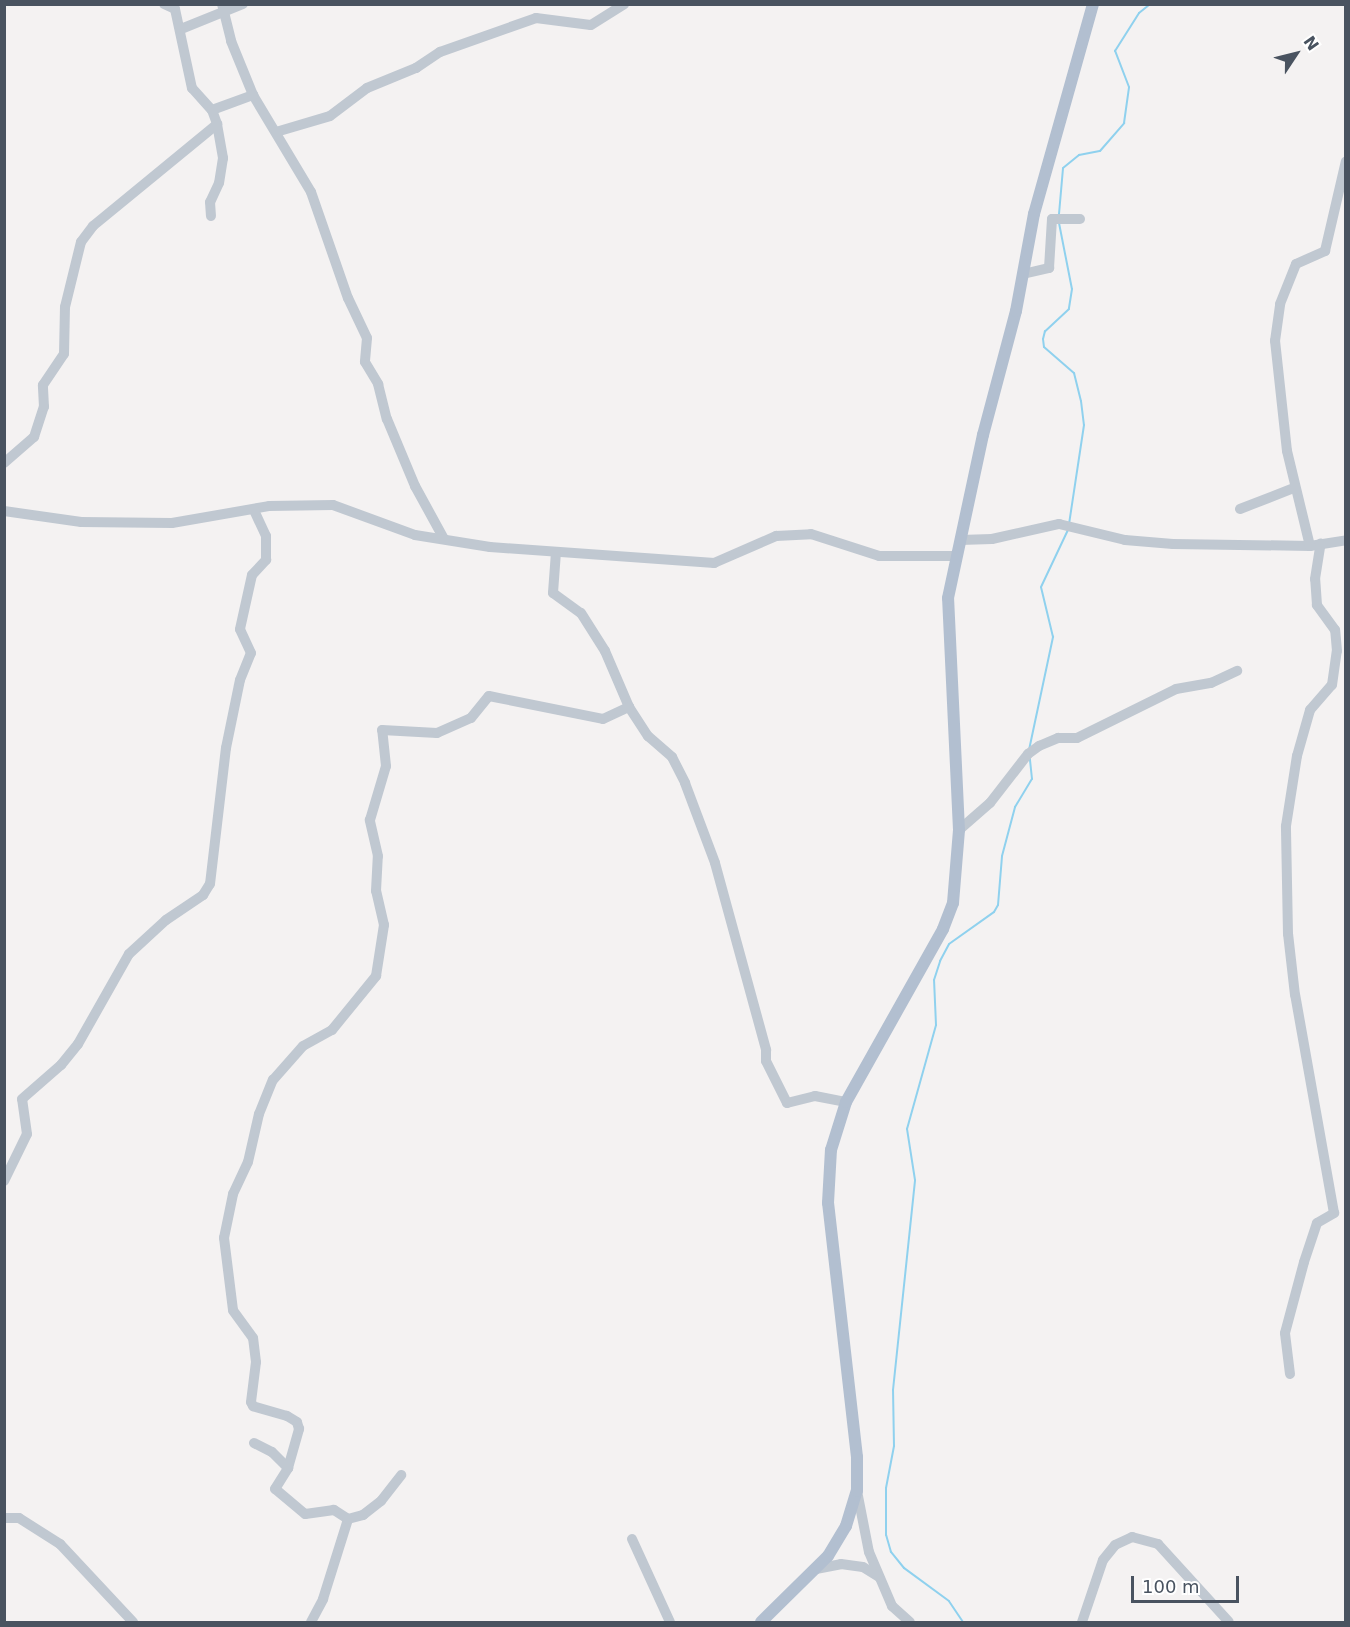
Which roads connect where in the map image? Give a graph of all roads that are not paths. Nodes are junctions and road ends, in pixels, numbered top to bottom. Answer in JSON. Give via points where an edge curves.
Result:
{"nodes":[{"id":1,"x":164,"y":4,"type":"edge"},
{"id":2,"x":243,"y":4,"type":"edge"},
{"id":3,"x":624,"y":4,"type":"edge"},
{"id":4,"x":1093,"y":4,"type":"edge"},
{"id":5,"x":176,"y":7,"type":"edge"},
{"id":6,"x":223,"y":10,"type":"edge"},
{"id":7,"x":181,"y":29,"type":"junction"},
{"id":8,"x":253,"y":95,"type":"junction"},
{"id":9,"x":212,"y":110,"type":"junction"},
{"id":10,"x":217,"y":124,"type":"junction"},
{"id":11,"x":276,"y":132,"type":"junction"},
{"id":12,"x":1346,"y":160,"type":"edge"},
{"id":13,"x":211,"y":216,"type":"dead end"},
{"id":14,"x":1078,"y":219,"type":"dead end"},
{"id":15,"x":1023,"y":274,"type":"junction"},
{"id":16,"x":4,"y":463,"type":"edge"},
{"id":17,"x":1294,"y":488,"type":"junction"},
{"id":18,"x":1240,"y":509,"type":"dead end"},
{"id":19,"x":254,"y":510,"type":"junction"},
{"id":20,"x":4,"y":511,"type":"edge"},
{"id":21,"x":444,"y":539,"type":"junction"},
{"id":22,"x":960,"y":540,"type":"junction"},
{"id":23,"x":1346,"y":540,"type":"edge"},
{"id":24,"x":1316,"y":544,"type":"junction"},
{"id":25,"x":556,"y":552,"type":"junction"},
{"id":26,"x":957,"y":556,"type":"junction"},
{"id":27,"x":1237,"y":672,"type":"dead end"},
{"id":28,"x":629,"y":707,"type":"junction"},
{"id":29,"x":959,"y":830,"type":"junction"},
{"id":30,"x":846,"y":1102,"type":"junction"},
{"id":31,"x":4,"y":1181,"type":"edge"},
{"id":32,"x":1290,"y":1374,"type":"dead end"},
{"id":33,"x":254,"y":1443,"type":"dead end"},
{"id":34,"x":288,"y":1468,"type":"junction"},
{"id":35,"x":401,"y":1475,"type":"dead end"},
{"id":36,"x":857,"y":1491,"type":"junction"},
{"id":37,"x":4,"y":1518,"type":"edge"},
{"id":38,"x":348,"y":1519,"type":"junction"},
{"id":39,"x":632,"y":1539,"type":"dead end"},
{"id":40,"x":816,"y":1569,"type":"junction"},
{"id":41,"x":886,"y":1587,"type":"junction"},
{"id":42,"x":892,"y":1606,"type":"junction"},
{"id":43,"x":133,"y":1623,"type":"edge"},
{"id":44,"x":310,"y":1623,"type":"edge"},
{"id":45,"x":670,"y":1623,"type":"edge"},
{"id":46,"x":760,"y":1623,"type":"edge"},
{"id":47,"x":898,"y":1623,"type":"edge"},
{"id":48,"x":910,"y":1623,"type":"edge"},
{"id":49,"x":1082,"y":1623,"type":"edge"},
{"id":50,"x":1229,"y":1623,"type":"edge"}],
"edges":[{"from":1,"to":5,"type":"street"},
{"from":2,"to":6,"type":"street"},
{"from":3,"to":11,"type":"street","via":[[591,25],[536,18],[440,52],[416,68],[367,88],[330,116]]},
{"from":4,"to":15,"type":"main road","via":[[1036,203]]},
{"from":5,"to":7,"type":"street"},
{"from":6,"to":7,"type":"street"},
{"from":6,"to":8,"type":"street"},
{"from":7,"to":9,"type":"street","via":[[192,88]]},
{"from":8,"to":9,"type":"street"},
{"from":8,"to":11,"type":"street"},
{"from":9,"to":10,"type":"street"},
{"from":10,"to":13,"type":"street","via":[[224,158],[210,202]]},
{"from":10,"to":16,"type":"street","via":[[93,226],[81,242],[65,307],[64,354],[43,385],[44,407],[33,437]]},
{"from":11,"to":21,"type":"street","via":[[311,192],[348,298],[367,338],[365,362],[378,384],[387,419],[415,486]]},
{"from":12,"to":17,"type":"street","via":[[1325,251],[1296,264],[1280,304],[1275,341]]},
{"from":14,"to":15,"type":"street","via":[[1056,219],[1050,223],[1049,268]]},
{"from":15,"to":22,"type":"main road"},
{"from":17,"to":18,"type":"street"},
{"from":17,"to":24,"type":"street"},
{"from":19,"to":20,"type":"street","via":[[172,523],[81,522]]},
{"from":19,"to":21,"type":"street","via":[[298,504],[333,505],[415,535]]},
{"from":19,"to":31,"type":"street","via":[[266,536],[266,560],[252,575],[240,629],[251,653],[240,680],[226,748],[210,884],[203,895],[166,920],[129,954],[78,1044],[61,1065],[22,1099],[27,1134]]},
{"from":21,"to":25,"type":"street","via":[[490,548]]},
{"from":22,"to":24,"type":"street","via":[[992,539],[1059,524],[1125,540]]},
{"from":22,"to":26,"type":"main road"},
{"from":23,"to":24,"type":"street"},
{"from":24,"to":32,"type":"street","via":[[1317,605],[1335,630],[1337,651],[1332,684],[1310,710],[1297,756],[1286,826],[1288,934],[1295,995],[1334,1213],[1317,1222],[1285,1333]]},
{"from":25,"to":26,"type":"street","via":[[714,563],[776,536],[811,534],[879,556]]},
{"from":25,"to":28,"type":"street","via":[[553,593],[581,613],[605,651]]},
{"from":26,"to":29,"type":"main road","via":[[947,622]]},
{"from":27,"to":29,"type":"street","via":[[1211,683],[1176,689],[1077,738],[1058,738],[1039,746],[1028,754],[990,803]]},
{"from":28,"to":30,"type":"street","via":[[648,736],[672,757],[685,783],[715,863],[766,1061],[787,1103],[814,1096]]},
{"from":28,"to":34,"type":"street","via":[[603,719],[489,696],[471,718],[437,733],[382,730],[386,766],[370,820],[378,856],[376,891],[384,925],[376,976],[332,1030],[303,1046],[273,1080],[259,1114],[248,1162],[233,1194],[224,1238],[233,1310],[253,1338],[253,1406],[287,1416],[297,1422],[299,1429]]},
{"from":29,"to":30,"type":"main road","via":[[956,888],[949,915]]},
{"from":30,"to":36,"type":"main road","via":[[831,1150],[828,1194],[857,1457]]},
{"from":33,"to":34,"type":"street","via":[[272,1452]]},
{"from":34,"to":38,"type":"street","via":[[275,1489],[289,1502],[305,1515],[334,1510]]},
{"from":35,"to":38,"type":"street","via":[[381,1501],[363,1515]]},
{"from":36,"to":40,"type":"main road","via":[[846,1526]]},
{"from":36,"to":41,"type":"street","via":[[869,1552]]},
{"from":37,"to":43,"type":"street","via":[[19,1518],[60,1544]]},
{"from":38,"to":44,"type":"street","via":[[322,1599]]},
{"from":39,"to":45,"type":"street"},
{"from":40,"to":41,"type":"street","via":[[841,1564],[863,1567],[878,1575]]},
{"from":40,"to":46,"type":"main road"},
{"from":41,"to":42,"type":"street"},
{"from":42,"to":47,"type":"street"},
{"from":42,"to":48,"type":"street"},
{"from":49,"to":50,"type":"street","via":[[1103,1560],[1115,1545],[1132,1537],[1158,1544]]}]}
